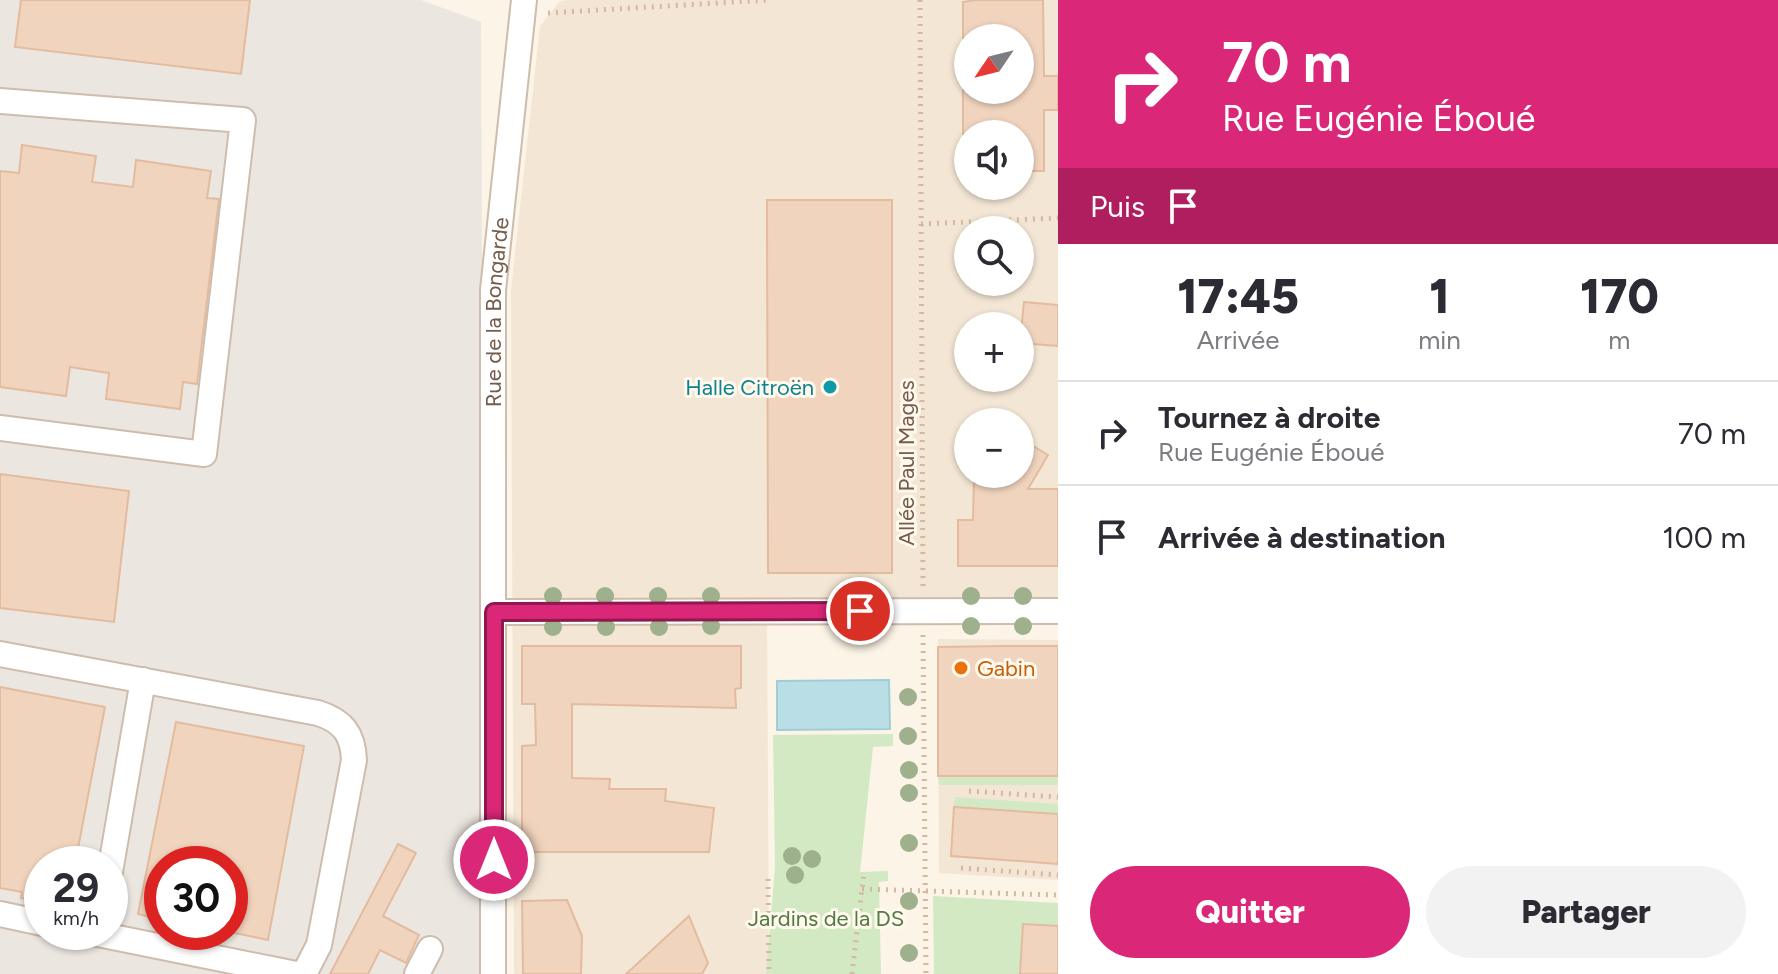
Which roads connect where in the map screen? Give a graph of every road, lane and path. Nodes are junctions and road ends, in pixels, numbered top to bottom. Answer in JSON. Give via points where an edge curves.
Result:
{"nodes":[{"id":1,"x":769,"y":0,"type":"edge"},
{"id":2,"x":920,"y":0,"type":"edge"},
{"id":3,"x":521,"y":5,"type":"edge"},
{"id":4,"x":548,"y":13,"type":"dead end"},
{"id":5,"x":0,"y":101,"type":"edge"},
{"id":6,"x":1058,"y":218,"type":"edge"},
{"id":7,"x":921,"y":224,"type":"junction"},
{"id":8,"x":0,"y":428,"type":"edge"},
{"id":9,"x":923,"y":611,"type":"junction"},
{"id":10,"x":1058,"y":611,"type":"edge"},
{"id":11,"x":494,"y":612,"type":"junction"},
{"id":12,"x":0,"y":654,"type":"edge"},
{"id":13,"x":143,"y":680,"type":"junction"},
{"id":14,"x":969,"y":791,"type":"dead end"},
{"id":15,"x":1058,"y":797,"type":"edge"},
{"id":16,"x":114,"y":846,"type":"edge"},
{"id":17,"x":961,"y":868,"type":"dead end"},
{"id":18,"x":864,"y":872,"type":"dead end"},
{"id":19,"x":1058,"y":875,"type":"edge"},
{"id":20,"x":768,"y":879,"type":"dead end"},
{"id":21,"x":925,"y":888,"type":"junction"},
{"id":22,"x":862,"y":889,"type":"junction"},
{"id":23,"x":1058,"y":895,"type":"edge"},
{"id":24,"x":0,"y":914,"type":"edge"},
{"id":25,"x":24,"y":919,"type":"edge"},
{"id":26,"x":128,"y":940,"type":"edge"},
{"id":27,"x":430,"y":949,"type":"dead end"},
{"id":28,"x":296,"y":974,"type":"edge"},
{"id":29,"x":304,"y":974,"type":"edge"},
{"id":30,"x":417,"y":974,"type":"edge"},
{"id":31,"x":493,"y":974,"type":"edge"},
{"id":32,"x":769,"y":974,"type":"edge"},
{"id":33,"x":852,"y":974,"type":"edge"},
{"id":34,"x":926,"y":974,"type":"edge"}],
"edges":[{"from":1,"to":4,"type":"path"},
{"from":2,"to":7,"type":"path","name":"Allée Paul Mages"},
{"from":3,"to":11,"type":"street","name":"Rue de la Bongarde","via":[[493,290]]},
{"from":5,"to":8,"type":"street","via":[[243,120],[204,454]]},
{"from":6,"to":7,"type":"path"},
{"from":7,"to":9,"type":"path","name":"Allée Paul Mages"},
{"from":9,"to":10,"type":"street"},
{"from":9,"to":11,"type":"street"},
{"from":9,"to":21,"type":"path","name":"Allée Paul Mages"},
{"from":11,"to":31,"type":"street","name":"Rue de la Bongarde"},
{"from":12,"to":13,"type":"street"},
{"from":13,"to":16,"type":"street"},
{"from":13,"to":29,"type":"street","via":[[318,713],[345,727],[354,760],[319,945]]},
{"from":14,"to":15,"type":"path"},
{"from":17,"to":19,"type":"path"},
{"from":18,"to":22,"type":"path"},
{"from":20,"to":32,"type":"path"},
{"from":21,"to":22,"type":"path"},
{"from":21,"to":23,"type":"path"},
{"from":21,"to":34,"type":"path","name":"Allée Paul Mages"},
{"from":22,"to":33,"type":"path"},
{"from":24,"to":25,"type":"street"},
{"from":26,"to":28,"type":"street"},
{"from":27,"to":30,"type":"street"}]}
